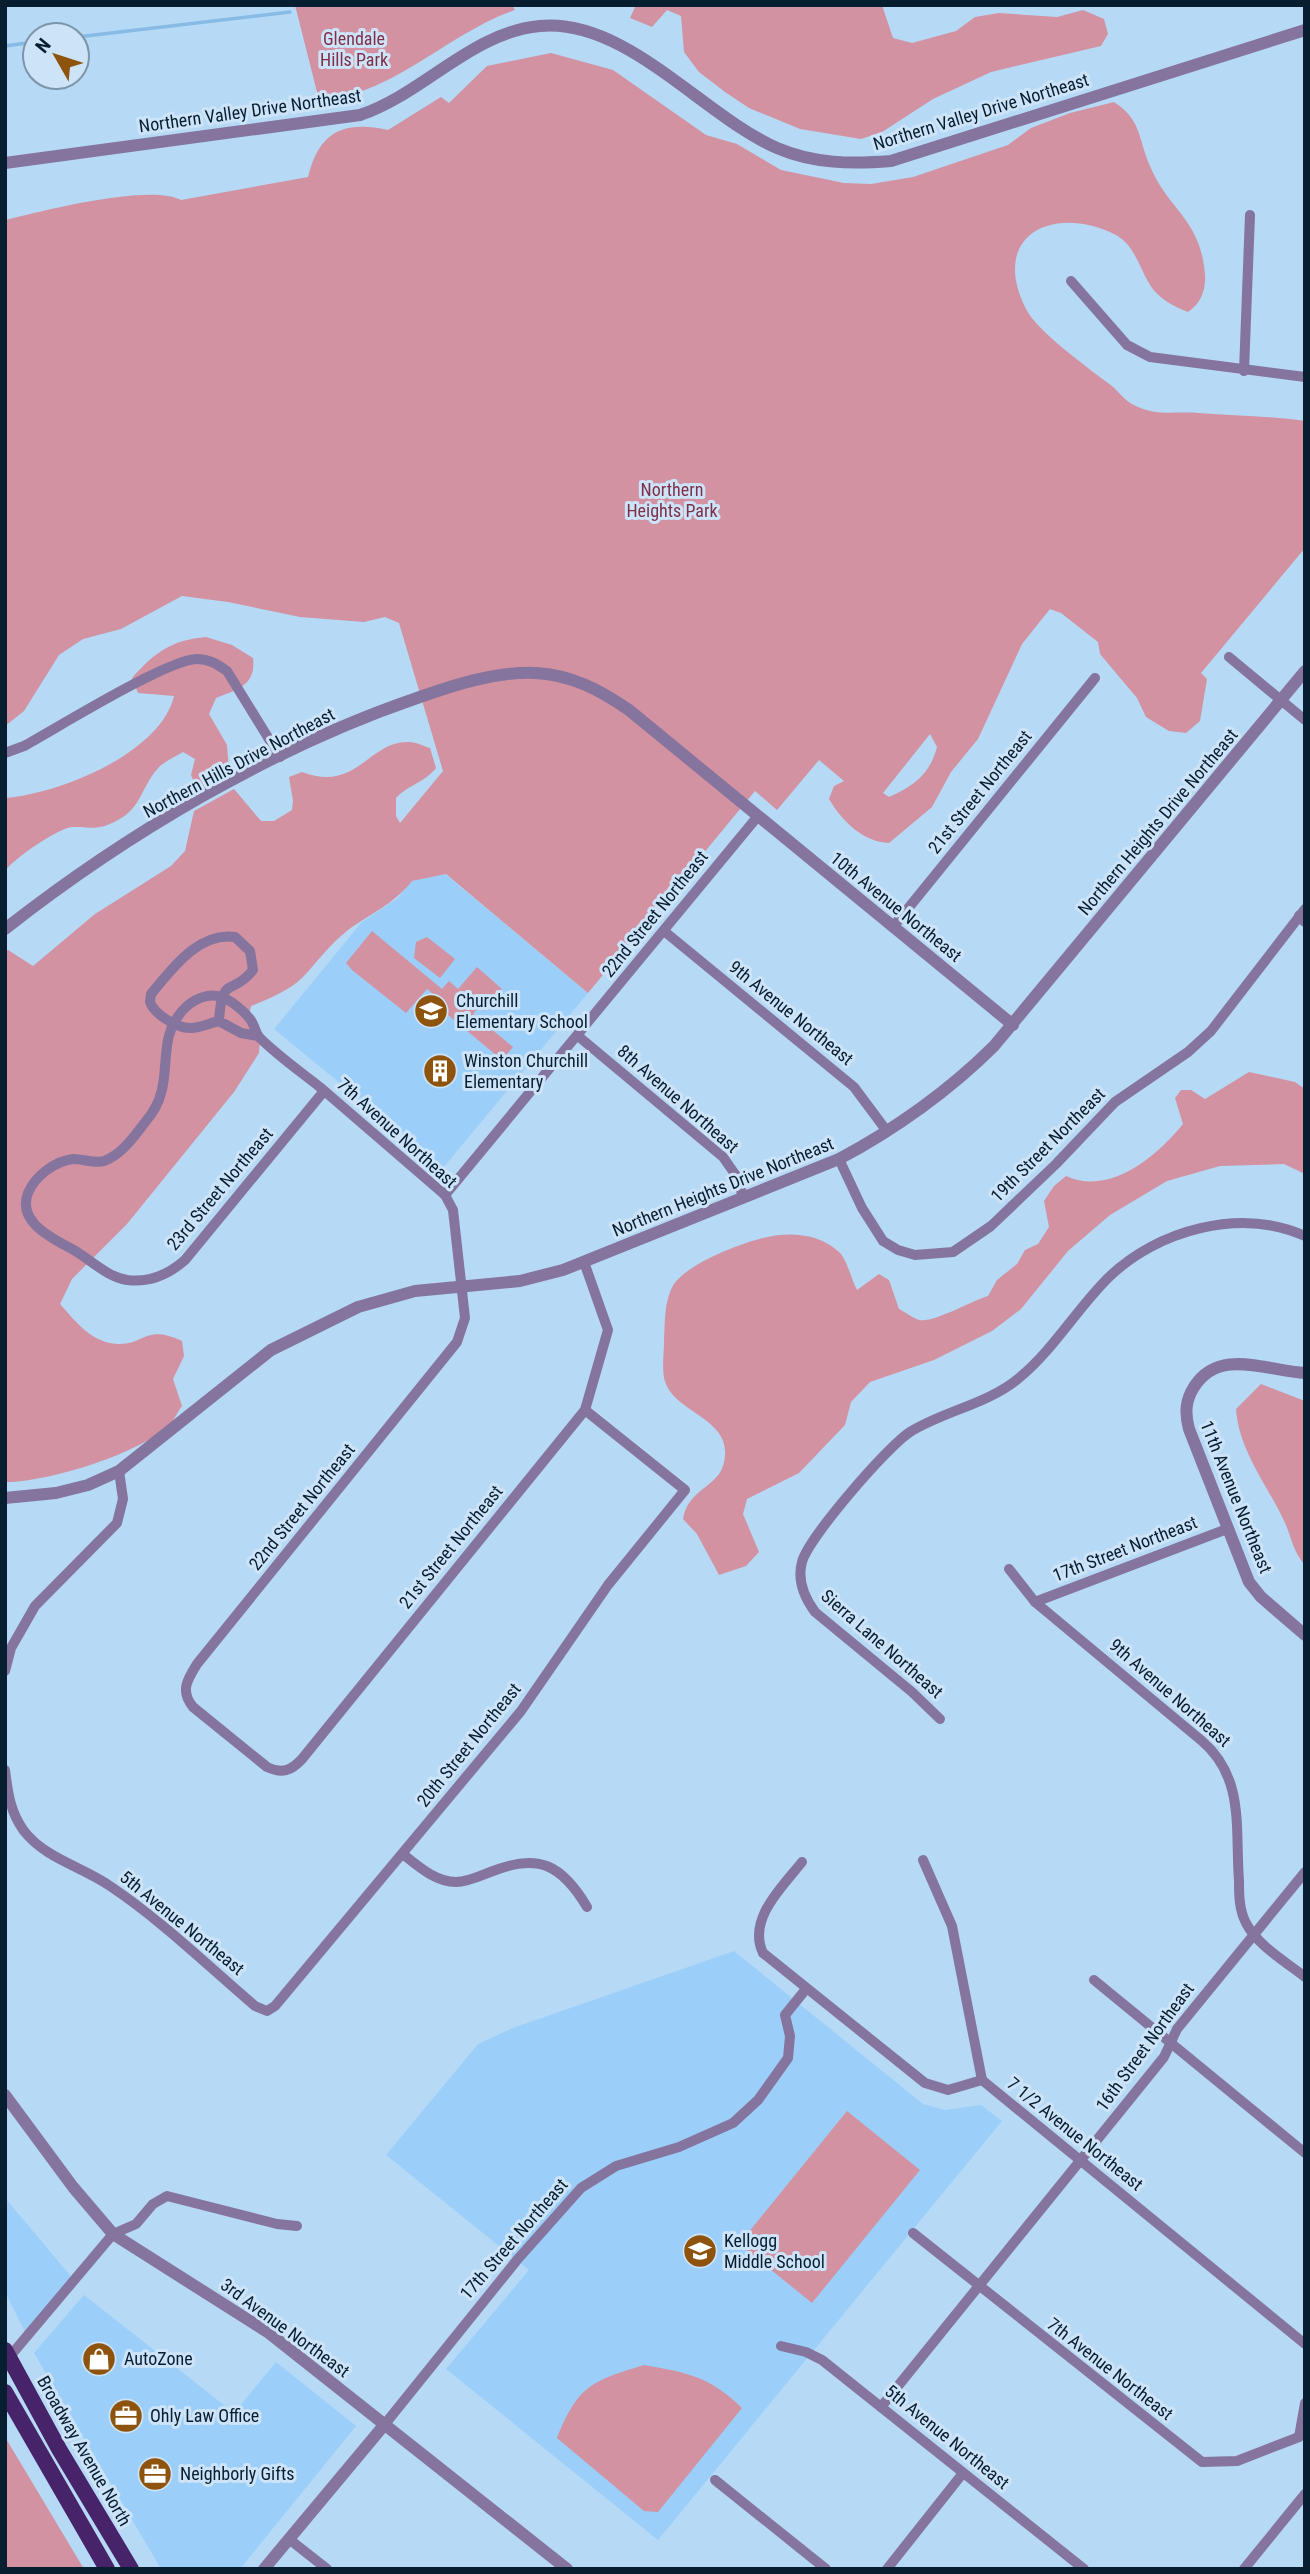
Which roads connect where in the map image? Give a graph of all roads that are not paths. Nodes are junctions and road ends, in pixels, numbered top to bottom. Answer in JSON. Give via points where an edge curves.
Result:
{"nodes":[{"id":1,"x":1305,"y":30,"type":"edge"},
{"id":2,"x":5,"y":163,"type":"edge"},
{"id":3,"x":1250,"y":215,"type":"dead end"},
{"id":4,"x":1070,"y":281,"type":"dead end"},
{"id":5,"x":1244,"y":371,"type":"junction"},
{"id":6,"x":1305,"y":377,"type":"edge"},
{"id":7,"x":1229,"y":657,"type":"dead end"},
{"id":8,"x":1305,"y":671,"type":"edge"},
{"id":9,"x":1095,"y":678,"type":"dead end"},
{"id":10,"x":1281,"y":700,"type":"junction"},
{"id":11,"x":1305,"y":720,"type":"edge"},
{"id":12,"x":5,"y":753,"type":"edge"},
{"id":13,"x":280,"y":757,"type":"junction"},
{"id":14,"x":758,"y":816,"type":"junction"},
{"id":15,"x":1303,"y":916,"type":"edge"},
{"id":16,"x":892,"y":927,"type":"junction"},
{"id":17,"x":5,"y":929,"type":"edge"},
{"id":18,"x":664,"y":931,"type":"junction"},
{"id":19,"x":220,"y":996,"type":"junction"},
{"id":20,"x":219,"y":1021,"type":"junction"},
{"id":21,"x":174,"y":1022,"type":"junction"},
{"id":22,"x":1013,"y":1025,"type":"junction"},
{"id":23,"x":258,"y":1036,"type":"junction"},
{"id":24,"x":578,"y":1037,"type":"junction"},
{"id":25,"x":324,"y":1091,"type":"junction"},
{"id":26,"x":886,"y":1130,"type":"junction"},
{"id":27,"x":839,"y":1159,"type":"junction"},
{"id":28,"x":445,"y":1195,"type":"junction"},
{"id":29,"x":743,"y":1197,"type":"junction"},
{"id":30,"x":1305,"y":1236,"type":"edge"},
{"id":31,"x":584,"y":1262,"type":"junction"},
{"id":32,"x":462,"y":1285,"type":"junction"},
{"id":33,"x":1305,"y":1373,"type":"edge"},
{"id":34,"x":585,"y":1410,"type":"junction"},
{"id":35,"x":119,"y":1471,"type":"junction"},
{"id":36,"x":5,"y":1498,"type":"edge"},
{"id":37,"x":1227,"y":1529,"type":"junction"},
{"id":38,"x":1009,"y":1569,"type":"dead end"},
{"id":39,"x":1035,"y":1602,"type":"junction"},
{"id":40,"x":1305,"y":1635,"type":"edge"},
{"id":41,"x":8,"y":1646,"type":"edge"},
{"id":42,"x":5,"y":1671,"type":"edge"},
{"id":43,"x":940,"y":1719,"type":"dead end"},
{"id":44,"x":230,"y":1737,"type":"joint"},
{"id":45,"x":5,"y":1770,"type":"edge"},
{"id":46,"x":404,"y":1855,"type":"junction"},
{"id":47,"x":923,"y":1860,"type":"dead end"},
{"id":48,"x":802,"y":1862,"type":"dead end"},
{"id":49,"x":1305,"y":1872,"type":"edge"},
{"id":50,"x":587,"y":1907,"type":"dead end"},
{"id":51,"x":1253,"y":1934,"type":"junction"},
{"id":52,"x":1305,"y":1977,"type":"edge"},
{"id":53,"x":1094,"y":1980,"type":"dead end"},
{"id":54,"x":806,"y":1989,"type":"junction"},
{"id":55,"x":267,"y":2011,"type":"joint"},
{"id":56,"x":1171,"y":2042,"type":"junction"},
{"id":57,"x":982,"y":2080,"type":"junction"},
{"id":58,"x":5,"y":2095,"type":"edge"},
{"id":59,"x":1305,"y":2152,"type":"edge"},
{"id":60,"x":1080,"y":2162,"type":"junction"},
{"id":61,"x":297,"y":2225,"type":"dead end"},
{"id":62,"x":113,"y":2234,"type":"junction"},
{"id":63,"x":913,"y":2234,"type":"dead end"},
{"id":64,"x":978,"y":2287,"type":"junction"},
{"id":65,"x":1305,"y":2344,"type":"edge"},
{"id":66,"x":780,"y":2346,"type":"dead end"},
{"id":67,"x":7,"y":2357,"type":"edge"},
{"id":68,"x":5,"y":2392,"type":"edge"},
{"id":69,"x":1305,"y":2403,"type":"edge"},
{"id":70,"x":881,"y":2407,"type":"junction"},
{"id":71,"x":384,"y":2424,"type":"junction"},
{"id":72,"x":1302,"y":2440,"type":"edge"},
{"id":73,"x":963,"y":2473,"type":"junction"},
{"id":74,"x":715,"y":2480,"type":"dead end"},
{"id":75,"x":1305,"y":2494,"type":"edge"},
{"id":76,"x":289,"y":2539,"type":"junction"},
{"id":77,"x":107,"y":2569,"type":"edge"},
{"id":78,"x":131,"y":2569,"type":"edge"},
{"id":79,"x":264,"y":2569,"type":"edge"},
{"id":80,"x":327,"y":2569,"type":"edge"},
{"id":81,"x":568,"y":2569,"type":"edge"},
{"id":82,"x":826,"y":2569,"type":"edge"},
{"id":83,"x":887,"y":2569,"type":"edge"},
{"id":84,"x":1084,"y":2569,"type":"edge"},
{"id":85,"x":1244,"y":2569,"type":"edge"}],
"edges":[{"from":1,"to":2,"type":"street","name":"Northern Valley Drive Northeast","via":[[891,161],[867,164],[815,160],[776,148],[616,44],[558,26],[539,26],[494,38],[389,103],[360,115]]},
{"from":3,"to":5,"type":"street"},
{"from":4,"to":5,"type":"street","via":[[1115,334],[1137,351],[1165,361]]},
{"from":5,"to":6,"type":"street"},
{"from":7,"to":10,"type":"street"},
{"from":8,"to":10,"type":"street","name":"Northern Heights Drive Northeast"},
{"from":9,"to":16,"type":"street","name":"21st Street Northeast"},
{"from":10,"to":11,"type":"street"},
{"from":10,"to":22,"type":"street","name":"Northern Heights Drive Northeast"},
{"from":12,"to":13,"type":"street","via":[[169,668],[198,659],[214,662],[238,683]]},
{"from":13,"to":14,"type":"street","name":"Northern Hills Drive Northeast","via":[[428,694],[494,677],[554,674],[590,686],[629,710]]},
{"from":13,"to":17,"type":"street","name":"Northern Hills Drive Northeast","via":[[104,856]]},
{"from":14,"to":16,"type":"street","name":"10th Avenue Northeast"},
{"from":14,"to":18,"type":"street","name":"22nd Street Northeast"},
{"from":15,"to":27,"type":"street","name":"19th Street Northeast","via":[[1211,1031],[1115,1102],[991,1226],[954,1252],[915,1255],[883,1241]]},
{"from":16,"to":22,"type":"street","name":"10th Avenue Northeast"},
{"from":18,"to":24,"type":"street","name":"22nd Street Northeast"},
{"from":18,"to":26,"type":"street","name":"9th Avenue Northeast","via":[[854,1087]]},
{"from":19,"to":20,"type":"street"},
{"from":19,"to":21,"type":"street","via":[[194,1001]]},
{"from":19,"to":21,"type":"street","via":[[253,970],[250,951],[235,937],[204,943],[151,994],[152,1010]]},
{"from":19,"to":23,"type":"street","via":[[252,1021]]},
{"from":20,"to":21,"type":"street","via":[[190,1028]]},
{"from":20,"to":23,"type":"street"},
{"from":21,"to":25,"type":"street","name":"23rd Street Northeast","via":[[168,1032],[164,1090],[154,1112],[113,1157],[59,1163],[28,1192],[28,1213],[34,1224],[112,1275],[127,1280],[158,1278],[173,1271]]},
{"from":22,"to":26,"type":"street","name":"Northern Heights Drive Northeast","via":[[962,1075]]},
{"from":23,"to":25,"type":"street","name":"7th Avenue Northeast"},
{"from":24,"to":28,"type":"street","name":"22nd Street Northeast"},
{"from":24,"to":29,"type":"street","name":"8th Avenue Northeast","via":[[723,1157],[737,1177]]},
{"from":25,"to":28,"type":"street","name":"7th Avenue Northeast"},
{"from":26,"to":27,"type":"street","name":"Northern Heights Drive Northeast"},
{"from":27,"to":29,"type":"street","name":"Northern Heights Drive Northeast"},
{"from":28,"to":32,"type":"street","name":"7th Avenue Northeast","via":[[453,1210]]},
{"from":29,"to":31,"type":"street","name":"Northern Heights Drive Northeast"},
{"from":30,"to":43,"type":"street","name":"Sierra Lane Northeast","via":[[1261,1225],[1223,1225],[1181,1233],[1135,1256],[1106,1280],[1053,1347],[1017,1380],[899,1440],[809,1545],[800,1572],[810,1606]]},
{"from":31,"to":32,"type":"street","name":"Northern Heights Drive Northeast","via":[[537,1278]]},
{"from":31,"to":34,"type":"street","name":"21st Street Northeast","via":[[608,1331]]},
{"from":32,"to":35,"type":"street","name":"Northern Heights Drive Northeast","via":[[386,1297],[297,1336],[241,1373]]},
{"from":32,"to":44,"type":"street","name":"22nd Street Northeast","via":[[462,1332],[446,1359],[188,1677],[186,1698]]},
{"from":33,"to":37,"type":"street","name":"11th Avenue Northeast","via":[[1226,1363],[1204,1374],[1188,1398],[1189,1429]]},
{"from":34,"to":44,"type":"street","name":"21st Street Northeast","via":[[295,1766],[278,1772]]},
{"from":34,"to":46,"type":"street","name":"20th Street Northeast","via":[[685,1490],[608,1585],[521,1711]]},
{"from":35,"to":36,"type":"street","name":"Northern Heights Drive Northeast","via":[[56,1493]]},
{"from":35,"to":41,"type":"street","via":[[124,1499],[117,1523],[54,1584]]},
{"from":37,"to":39,"type":"street","name":"17th Street Northeast"},
{"from":37,"to":40,"type":"street","name":"11th Avenue Northeast","via":[[1261,1597]]},
{"from":38,"to":39,"type":"street","name":"9th Avenue Northeast"},
{"from":39,"to":51,"type":"street","name":"9th Avenue Northeast","via":[[1202,1741],[1225,1766],[1233,1784],[1241,1910]]},
{"from":41,"to":42,"type":"street"},
{"from":45,"to":55,"type":"street","name":"5th Avenue Northeast","via":[[16,1819],[38,1844],[109,1885],[255,2006]]},
{"from":46,"to":50,"type":"street","via":[[425,1871],[457,1882],[518,1861],[542,1864],[576,1888]]},
{"from":46,"to":55,"type":"street","name":"20th Street Northeast","via":[[286,1996]]},
{"from":47,"to":57,"type":"street","via":[[952,1926]]},
{"from":48,"to":54,"type":"street","name":"7 1/2 Avenue Northeast","via":[[771,1902],[759,1936],[763,1953]]},
{"from":49,"to":51,"type":"street","name":"16th Street Northeast"},
{"from":51,"to":52,"type":"street","name":"9th Avenue Northeast"},
{"from":51,"to":56,"type":"street","name":"16th Street Northeast"},
{"from":53,"to":56,"type":"street"},
{"from":54,"to":57,"type":"street","name":"7 1/2 Avenue Northeast","via":[[932,2087],[958,2089]]},
{"from":54,"to":71,"type":"street","name":"17th Street Northeast","via":[[785,2015],[790,2036],[788,2058],[758,2100],[733,2123],[679,2147],[616,2166],[581,2188]]},
{"from":56,"to":59,"type":"street"},
{"from":56,"to":60,"type":"street","name":"16th Street Northeast"},
{"from":57,"to":60,"type":"street","name":"7 1/2 Avenue Northeast"},
{"from":58,"to":62,"type":"street","name":"3rd Avenue Northeast"},
{"from":60,"to":64,"type":"street","name":"16th Street Northeast"},
{"from":60,"to":65,"type":"street","name":"7 1/2 Avenue Northeast"},
{"from":61,"to":62,"type":"street","via":[[240,2216],[174,2196],[161,2198],[136,2224]]},
{"from":62,"to":67,"type":"street"},
{"from":62,"to":71,"type":"street","name":"3rd Avenue Northeast","via":[[269,2333]]},
{"from":63,"to":64,"type":"street","name":"7th Avenue Northeast"},
{"from":64,"to":70,"type":"street","name":"16th Street Northeast"},
{"from":64,"to":72,"type":"street","name":"7th Avenue Northeast","via":[[1202,2462],[1237,2461]]},
{"from":66,"to":70,"type":"street","name":"5th Avenue Northeast","via":[[822,2360]]},
{"from":67,"to":78,"type":"main road","name":"Broadway Avenue North"},
{"from":68,"to":77,"type":"main road"},
{"from":69,"to":72,"type":"street"},
{"from":70,"to":73,"type":"street","name":"5th Avenue Northeast"},
{"from":71,"to":76,"type":"street","name":"17th Street Northeast"},
{"from":71,"to":81,"type":"street","name":"3rd Avenue Northeast"},
{"from":73,"to":83,"type":"street"},
{"from":73,"to":84,"type":"street","name":"5th Avenue Northeast"},
{"from":74,"to":82,"type":"street"},
{"from":75,"to":85,"type":"street"},
{"from":76,"to":79,"type":"street","name":"17th Street Northeast"},
{"from":76,"to":80,"type":"street"}]}
